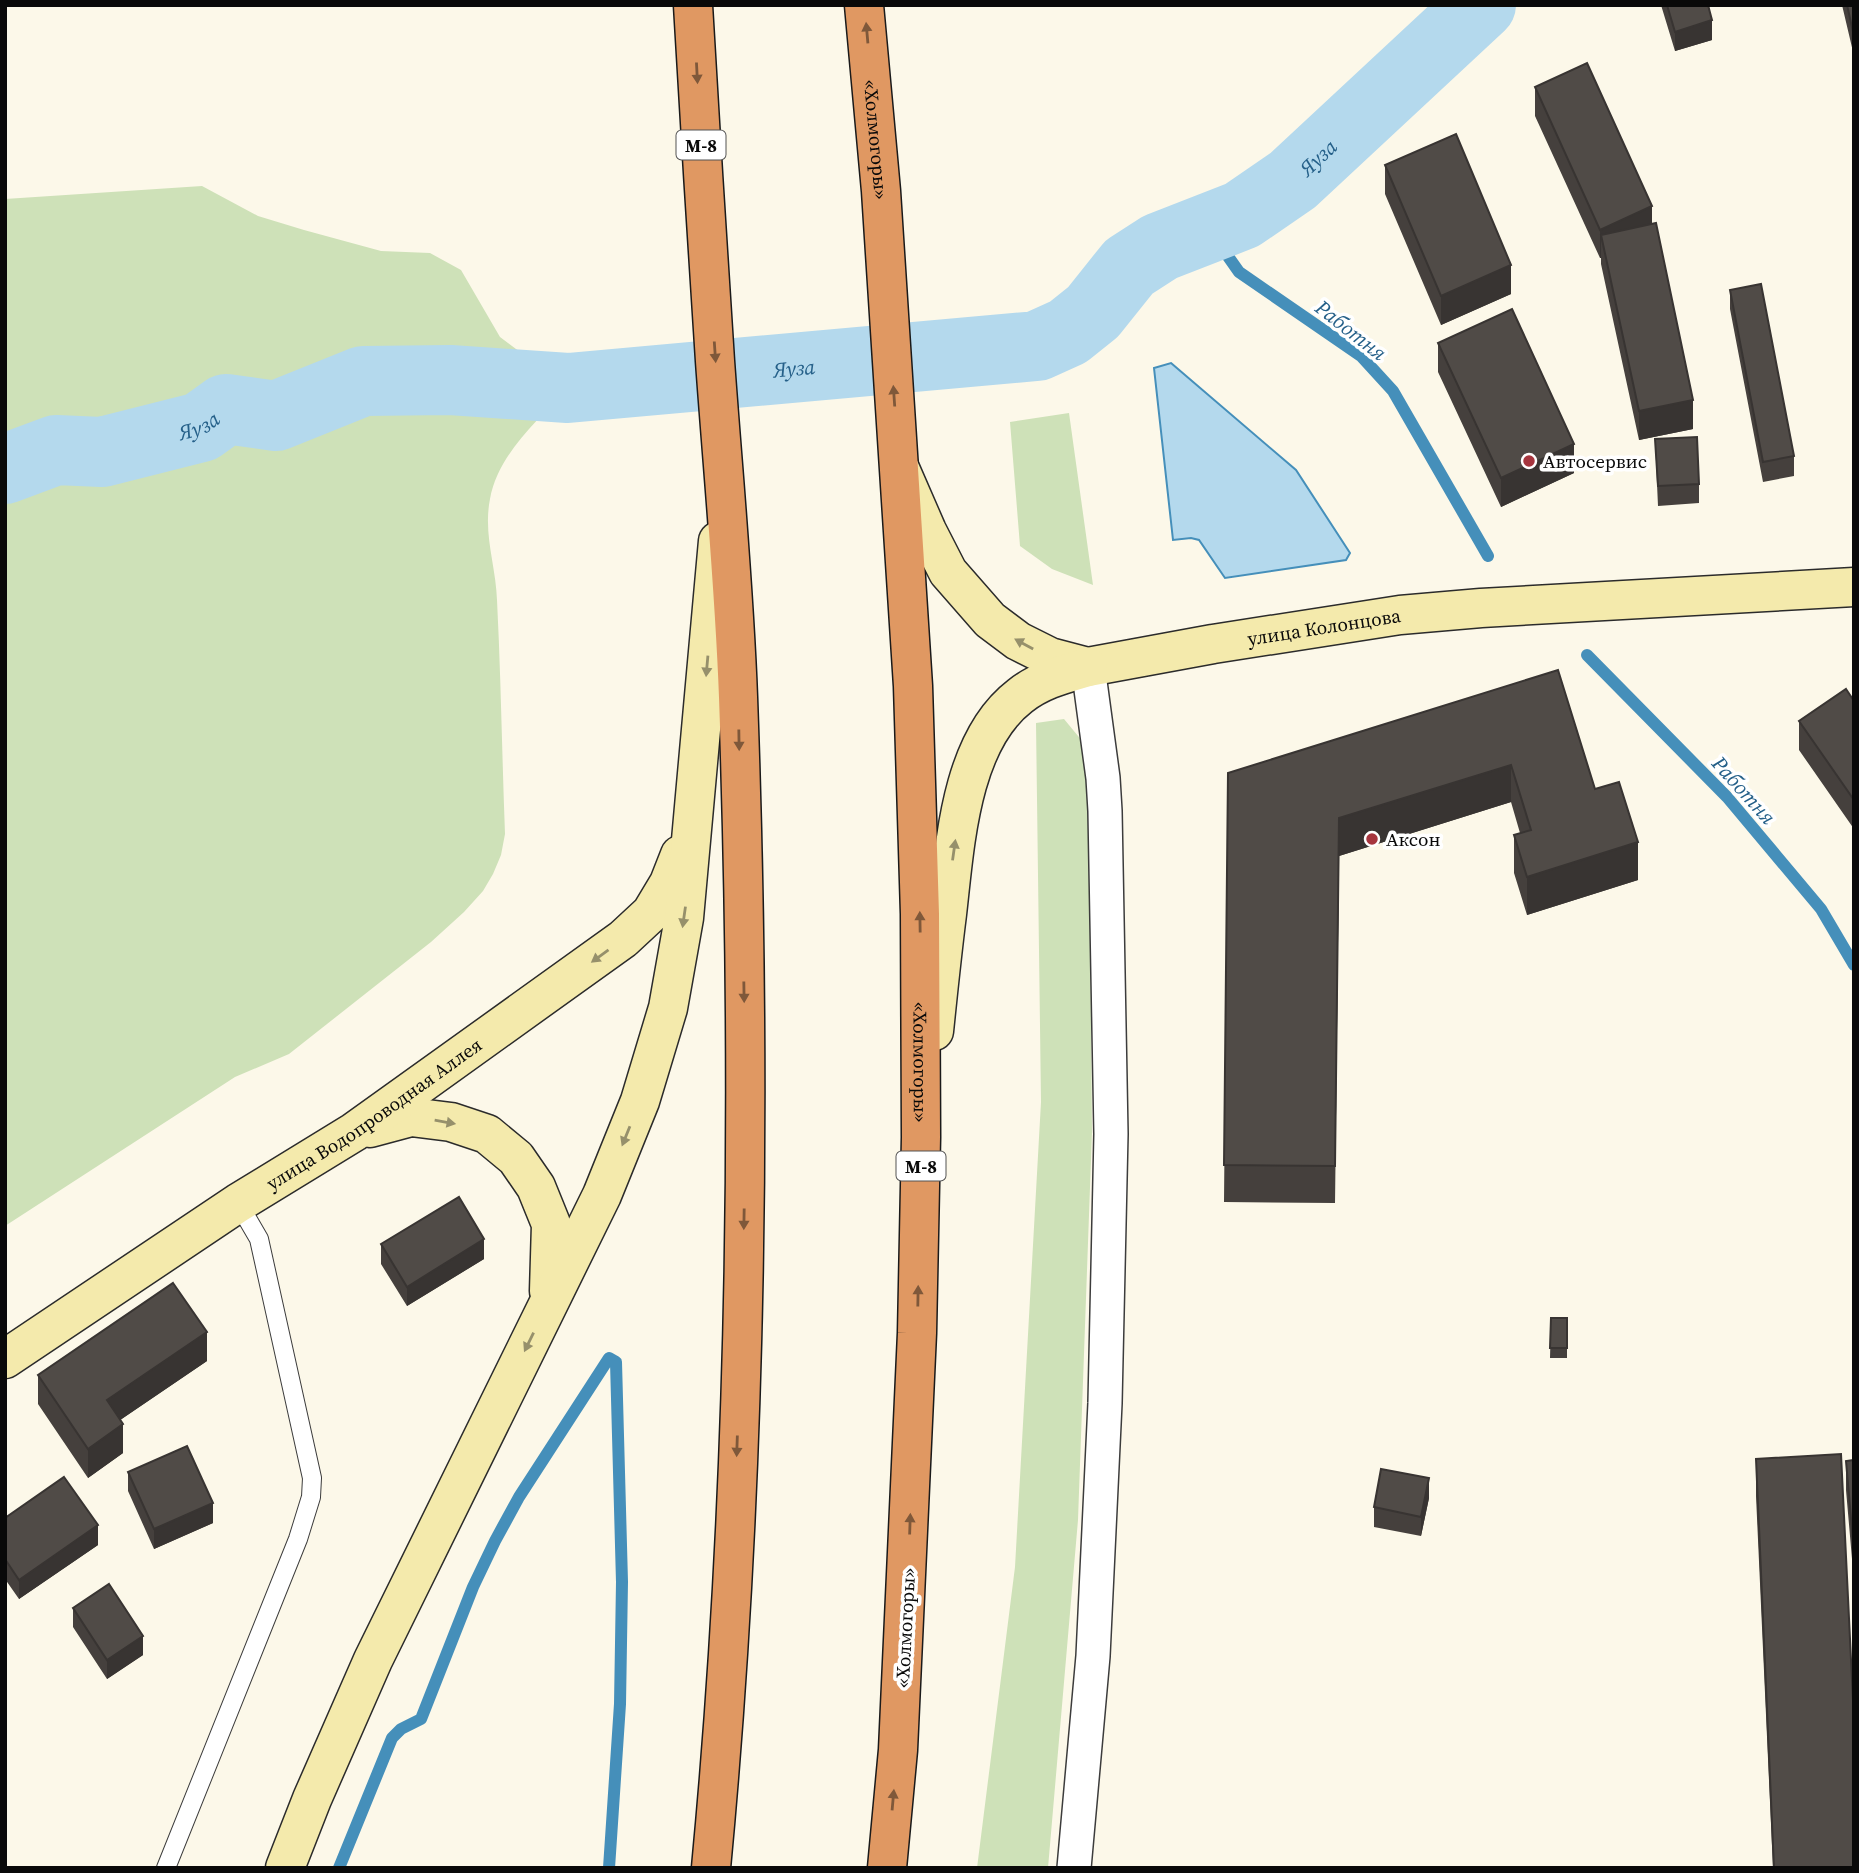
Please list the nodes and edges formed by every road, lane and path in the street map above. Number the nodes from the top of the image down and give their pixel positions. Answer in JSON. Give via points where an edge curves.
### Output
{"nodes":[{"id":1,"x":693,"y":5,"type":"edge"},
{"id":2,"x":864,"y":5,"type":"edge"},
{"id":3,"x":899,"y":464,"type":"junction"},
{"id":4,"x":724,"y":476,"type":"junction"},
{"id":5,"x":1854,"y":587,"type":"edge"},
{"id":6,"x":1088,"y":667,"type":"junction"},
{"id":7,"x":693,"y":824,"type":"junction"},
{"id":8,"x":354,"y":1132,"type":"junction"},
{"id":9,"x":921,"y":1137,"type":"junction"},
{"id":10,"x":238,"y":1203,"type":"junction"},
{"id":11,"x":549,"y":1303,"type":"junction"},
{"id":12,"x":5,"y":1359,"type":"edge"},
{"id":13,"x":166,"y":1868,"type":"edge"},
{"id":14,"x":285,"y":1868,"type":"edge"},
{"id":15,"x":711,"y":1868,"type":"edge"},
{"id":16,"x":887,"y":1868,"type":"edge"},
{"id":17,"x":1074,"y":1868,"type":"edge"}],
"edges":[{"from":1,"to":4,"type":"highway","number":"М-8","one_way":true},
{"from":3,"to":2,"type":"highway","name":"«Холмогоры»","number":"М-8","one_way":true},
{"from":6,"to":3,"type":"street","name":"улица Колонцова","one_way":true,"via":[[1050,657],[990,620],[948,572]]},
{"from":9,"to":3,"type":"highway","name":"«Холмогоры»","number":"М-8","one_way":true,"via":[[913,687]]},
{"from":4,"to":7,"type":"street","one_way":true},
{"from":4,"to":15,"type":"highway","number":"М-8","one_way":true,"via":[[738,695],[746,1136],[734,1537]]},
{"from":5,"to":6,"type":"street","name":"улица Колонцова","via":[[1401,615]]},
{"from":9,"to":6,"type":"street","one_way":true,"via":[[955,846],[970,775],[982,743],[1019,696],[1043,681]]},
{"from":6,"to":17,"type":"street","via":[[1105,811],[1111,1134],[1094,1630]]},
{"from":7,"to":8,"type":"street","name":"улица Водопроводная Аллея","one_way":true,"via":[[651,913],[623,939]]},
{"from":7,"to":11,"type":"street","one_way":true,"via":[[684,918],[668,1008],[644,1088],[602,1195]]},
{"from":8,"to":10,"type":"street","name":"улица Водопроводная Аллея"},
{"from":8,"to":11,"type":"street","one_way":true,"via":[[411,1117],[451,1122],[487,1134],[516,1158],[536,1187],[551,1224]]},
{"from":16,"to":9,"type":"highway","name":"«Холмогоры»","number":"М-8","one_way":true,"via":[[909,1545]]},
{"from":10,"to":12,"type":"street","name":"улица Водопроводная Аллея"},
{"from":10,"to":13,"type":"lane","via":[[259,1239],[312,1478],[311,1497]]},
{"from":11,"to":14,"type":"street","one_way":true,"via":[[373,1660]]}]}
